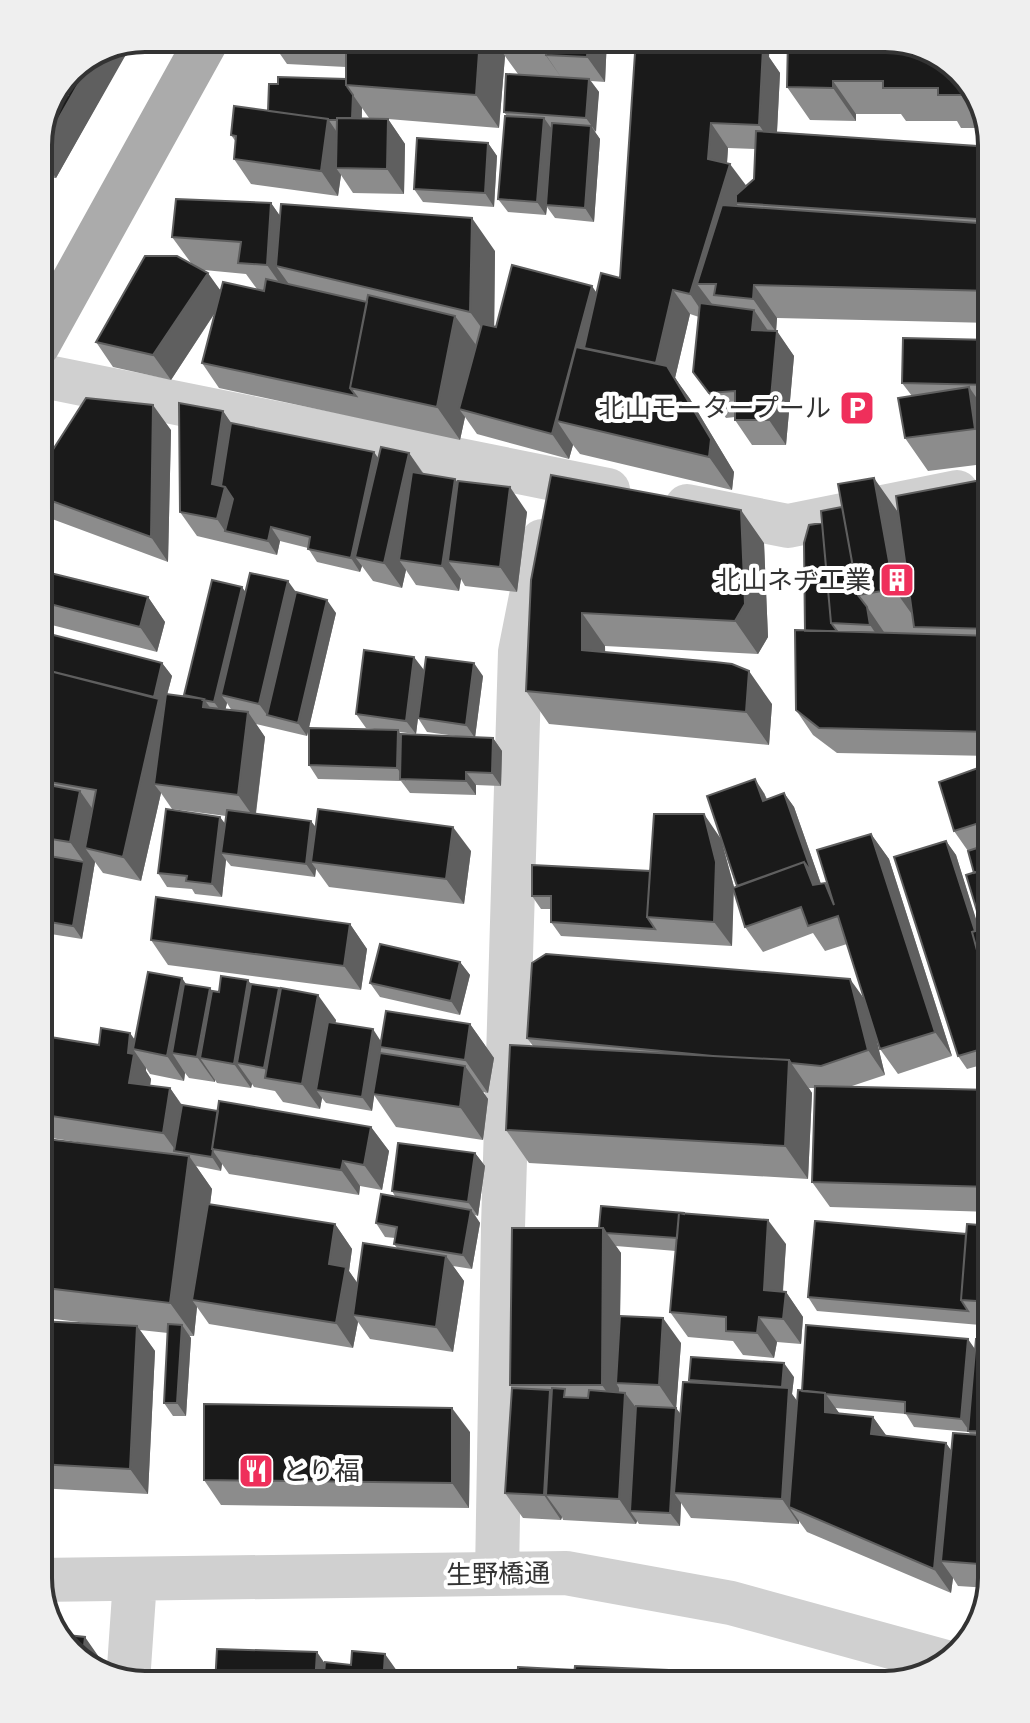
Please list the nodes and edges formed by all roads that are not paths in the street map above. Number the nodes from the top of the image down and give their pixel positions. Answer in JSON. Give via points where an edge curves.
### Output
{"nodes":[{"id":1,"x":200,"y":52,"type":"edge"},
{"id":2,"x":52,"y":320,"type":"edge"},
{"id":3,"x":52,"y":378,"type":"edge"},
{"id":4,"x":554,"y":480,"type":"junction"},
{"id":5,"x":978,"y":488,"type":"edge"},
{"id":6,"x":497,"y":1574,"type":"junction"},
{"id":7,"x":52,"y":1580,"type":"edge"},
{"id":8,"x":135,"y":1580,"type":"junction"},
{"id":9,"x":931,"y":1658,"type":"edge"},
{"id":10,"x":129,"y":1669,"type":"edge"}],
"edges":[{"from":1,"to":2,"type":"main road"},
{"from":3,"to":4,"type":"street"},
{"from":4,"to":5,"type":"street","via":[[788,526]]},
{"from":4,"to":6,"type":"street","via":[[520,652]]},
{"from":6,"to":8,"type":"street","name":"生野橋通"},
{"from":6,"to":9,"type":"street","name":"生野橋通","via":[[566,1573],[731,1603]]},
{"from":7,"to":8,"type":"street","name":"生野橋通"},
{"from":8,"to":10,"type":"street"}]}
